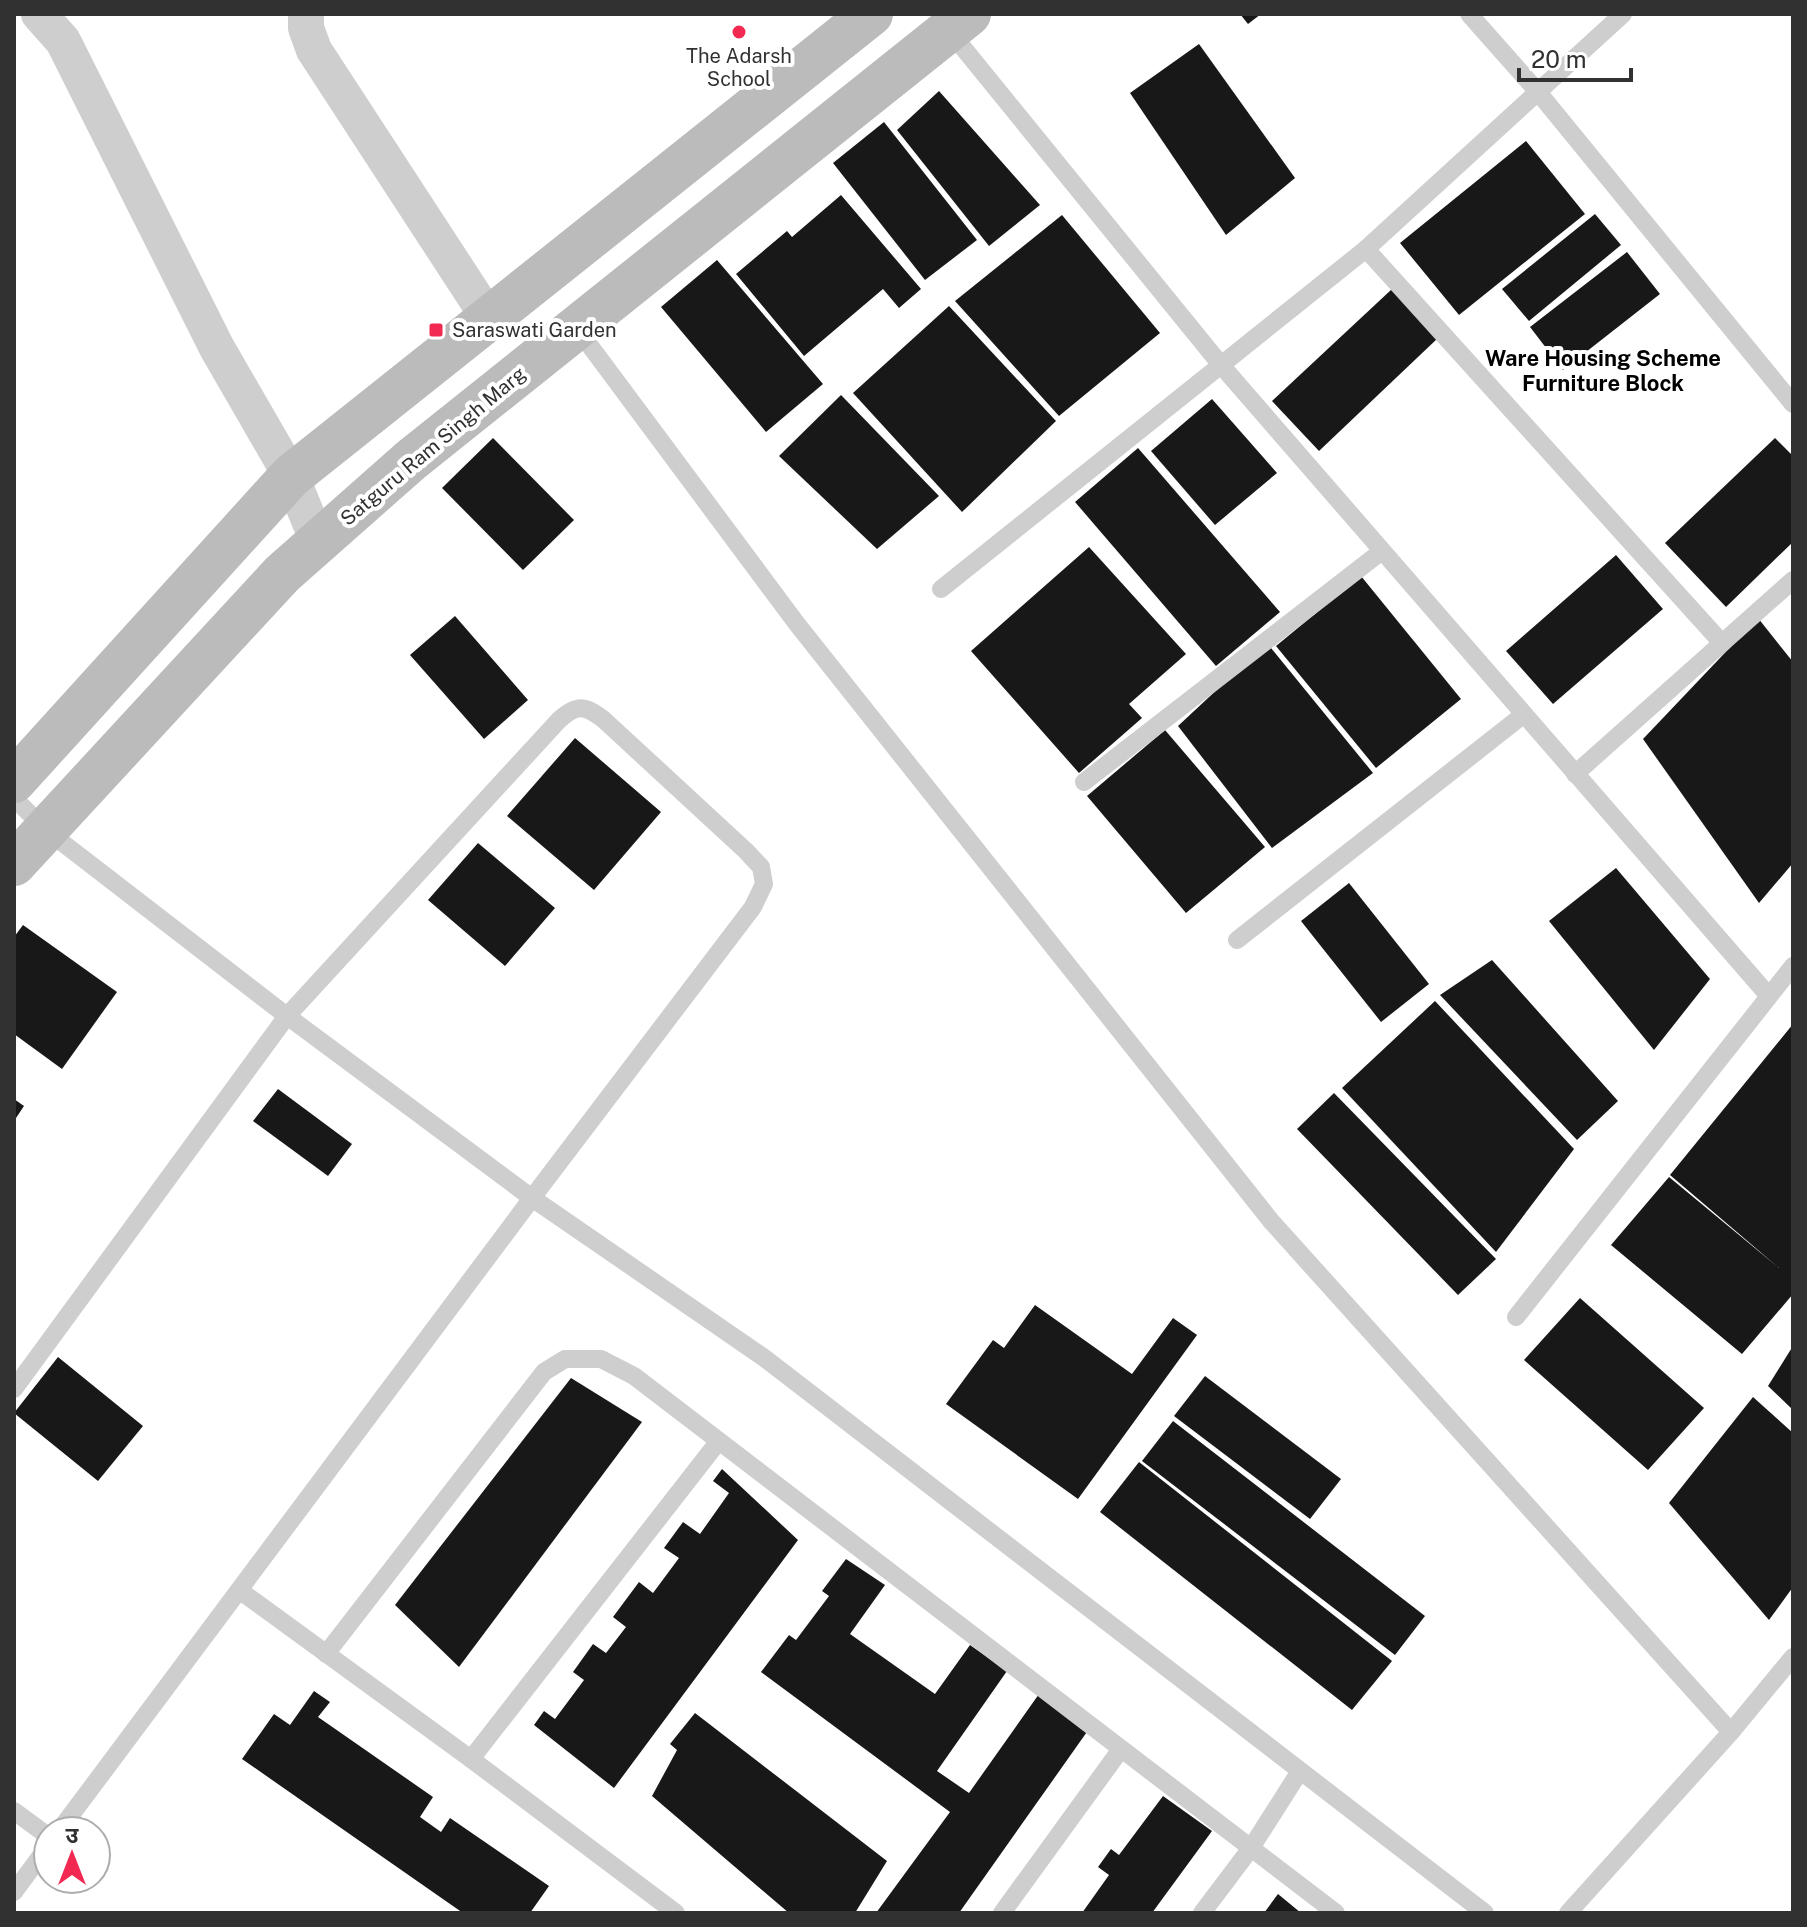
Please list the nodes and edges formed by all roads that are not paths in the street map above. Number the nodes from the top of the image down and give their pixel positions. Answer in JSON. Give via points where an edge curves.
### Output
{"nodes":[{"id":1,"x":39,"y":14,"type":"edge"},
{"id":2,"x":306,"y":14,"type":"edge"},
{"id":3,"x":871,"y":14,"type":"edge"},
{"id":4,"x":1469,"y":14,"type":"edge"},
{"id":5,"x":1623,"y":14,"type":"edge"},
{"id":6,"x":951,"y":19,"type":"edge"},
{"id":7,"x":1538,"y":92,"type":"junction"},
{"id":8,"x":1366,"y":249,"type":"junction"},
{"id":9,"x":488,"y":317,"type":"junction"},
{"id":10,"x":576,"y":327,"type":"junction"},
{"id":11,"x":1221,"y":365,"type":"junction"},
{"id":12,"x":1793,"y":404,"type":"edge"},
{"id":13,"x":291,"y":476,"type":"junction"},
{"id":14,"x":318,"y":542,"type":"junction"},
{"id":15,"x":1382,"y":551,"type":"junction"},
{"id":16,"x":1793,"y":580,"type":"edge"},
{"id":17,"x":941,"y":589,"type":"dead end"},
{"id":18,"x":1722,"y":643,"type":"junction"},
{"id":19,"x":1523,"y":715,"type":"junction"},
{"id":20,"x":1575,"y":774,"type":"junction"},
{"id":21,"x":14,"y":781,"type":"edge"},
{"id":22,"x":1084,"y":782,"type":"dead end"},
{"id":23,"x":14,"y":798,"type":"edge"},
{"id":24,"x":46,"y":830,"type":"junction"},
{"id":25,"x":14,"y":864,"type":"edge"},
{"id":26,"x":1237,"y":940,"type":"dead end"},
{"id":27,"x":1793,"y":966,"type":"edge"},
{"id":28,"x":1768,"y":995,"type":"junction"},
{"id":29,"x":287,"y":1016,"type":"junction"},
{"id":30,"x":532,"y":1198,"type":"junction"},
{"id":31,"x":1516,"y":1317,"type":"dead end"},
{"id":32,"x":14,"y":1389,"type":"edge"},
{"id":33,"x":718,"y":1442,"type":"junction"},
{"id":34,"x":239,"y":1590,"type":"junction"},
{"id":35,"x":326,"y":1654,"type":"junction"},
{"id":36,"x":1793,"y":1657,"type":"edge"},
{"id":37,"x":1731,"y":1732,"type":"junction"},
{"id":38,"x":1121,"y":1749,"type":"junction"},
{"id":39,"x":471,"y":1759,"type":"junction"},
{"id":40,"x":1300,"y":1771,"type":"junction"},
{"id":41,"x":14,"y":1811,"type":"edge"},
{"id":42,"x":71,"y":1815,"type":"edge"},
{"id":43,"x":32,"y":1824,"type":"edge"},
{"id":44,"x":1251,"y":1848,"type":"junction"},
{"id":45,"x":32,"y":1868,"type":"edge"},
{"id":46,"x":14,"y":1892,"type":"edge"},
{"id":47,"x":676,"y":1913,"type":"edge"},
{"id":48,"x":1002,"y":1913,"type":"edge"},
{"id":49,"x":1202,"y":1913,"type":"edge"},
{"id":50,"x":1336,"y":1913,"type":"edge"},
{"id":51,"x":1485,"y":1913,"type":"edge"},
{"id":52,"x":1568,"y":1913,"type":"edge"}],
"edges":[{"from":1,"to":13,"type":"street","via":[[63,41],[217,348]]},
{"from":2,"to":9,"type":"street","via":[[314,50]]},
{"from":3,"to":9,"type":"main road"},
{"from":4,"to":7,"type":"lane"},
{"from":5,"to":7,"type":"lane"},
{"from":6,"to":10,"type":"main road","name":"Satguru Ram Singh Marg"},
{"from":6,"to":11,"type":"lane"},
{"from":7,"to":8,"type":"lane"},
{"from":7,"to":12,"type":"lane"},
{"from":8,"to":11,"type":"lane"},
{"from":8,"to":18,"type":"lane"},
{"from":9,"to":13,"type":"main road"},
{"from":10,"to":14,"type":"main road","name":"Satguru Ram Singh Marg"},
{"from":10,"to":37,"type":"lane","via":[[797,624],[1271,1221]]},
{"from":11,"to":15,"type":"lane"},
{"from":11,"to":17,"type":"lane"},
{"from":13,"to":14,"type":"street"},
{"from":13,"to":21,"type":"main road"},
{"from":14,"to":24,"type":"main road","name":"Satguru Ram Singh Marg","via":[[282,574]]},
{"from":15,"to":19,"type":"lane"},
{"from":15,"to":22,"type":"lane"},
{"from":16,"to":18,"type":"lane"},
{"from":18,"to":20,"type":"lane"},
{"from":19,"to":20,"type":"lane"},
{"from":19,"to":26,"type":"lane"},
{"from":20,"to":28,"type":"lane"},
{"from":23,"to":24,"type":"lane"},
{"from":24,"to":25,"type":"main road","name":"Satguru Ram Singh Marg"},
{"from":24,"to":29,"type":"lane"},
{"from":27,"to":28,"type":"lane"},
{"from":28,"to":31,"type":"lane"},
{"from":29,"to":30,"type":"lane"},
{"from":29,"to":30,"type":"lane","via":[[559,720],[580,708],[603,719],[746,851],[761,867],[764,884],[753,907]]},
{"from":29,"to":32,"type":"lane"},
{"from":30,"to":34,"type":"lane"},
{"from":30,"to":40,"type":"lane","via":[[763,1357]]},
{"from":33,"to":35,"type":"lane","via":[[634,1376],[601,1359],[565,1359],[544,1372]]},
{"from":33,"to":38,"type":"lane"},
{"from":33,"to":39,"type":"lane"},
{"from":34,"to":35,"type":"lane"},
{"from":34,"to":42,"type":"lane"},
{"from":35,"to":39,"type":"lane"},
{"from":36,"to":37,"type":"lane"},
{"from":37,"to":52,"type":"lane"},
{"from":38,"to":44,"type":"lane"},
{"from":38,"to":48,"type":"lane"},
{"from":39,"to":47,"type":"lane"},
{"from":40,"to":44,"type":"lane"},
{"from":40,"to":51,"type":"lane"},
{"from":41,"to":43,"type":"lane"},
{"from":44,"to":49,"type":"lane"},
{"from":44,"to":50,"type":"lane"},
{"from":45,"to":46,"type":"lane"}]}
